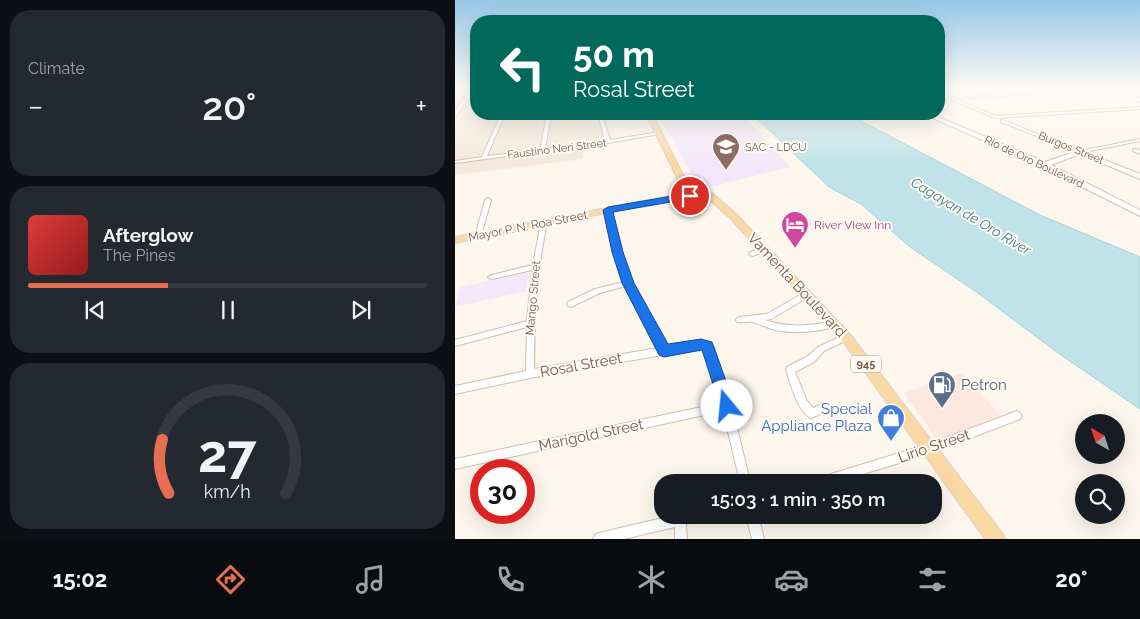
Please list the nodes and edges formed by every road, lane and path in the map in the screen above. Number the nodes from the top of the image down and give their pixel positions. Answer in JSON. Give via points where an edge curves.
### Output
{"nodes":[{"id":1,"x":986,"y":113,"type":"edge"},
{"id":2,"x":1057,"y":113,"type":"edge"},
{"id":3,"x":500,"y":120,"type":"edge"},
{"id":4,"x":548,"y":120,"type":"edge"},
{"id":5,"x":602,"y":120,"type":"edge"},
{"id":6,"x":652,"y":120,"type":"edge"},
{"id":7,"x":941,"y":120,"type":"edge"},
{"id":8,"x":1002,"y":120,"type":"dead end"},
{"id":9,"x":659,"y":133,"type":"junction"},
{"id":10,"x":1140,"y":140,"type":"edge"},
{"id":11,"x":608,"y":142,"type":"junction"},
{"id":12,"x":542,"y":150,"type":"junction"},
{"id":13,"x":1135,"y":150,"type":"dead end"},
{"id":14,"x":1080,"y":152,"type":"junction"},
{"id":15,"x":1140,"y":153,"type":"edge"},
{"id":16,"x":483,"y":158,"type":"junction"},
{"id":17,"x":455,"y":162,"type":"edge"},
{"id":18,"x":1045,"y":165,"type":"junction"},
{"id":19,"x":1140,"y":177,"type":"edge"},
{"id":20,"x":682,"y":179,"type":"junction"},
{"id":21,"x":690,"y":196,"type":"junction"},
{"id":22,"x":488,"y":200,"type":"dead end"},
{"id":23,"x":645,"y":202,"type":"junction"},
{"id":24,"x":719,"y":203,"type":"junction"},
{"id":25,"x":608,"y":210,"type":"junction"},
{"id":26,"x":1140,"y":213,"type":"edge"},
{"id":27,"x":544,"y":222,"type":"junction"},
{"id":28,"x":478,"y":236,"type":"junction"},
{"id":29,"x":455,"y":240,"type":"edge"},
{"id":30,"x":764,"y":248,"type":"junction"},
{"id":31,"x":752,"y":254,"type":"dead end"},
{"id":32,"x":534,"y":267,"type":"junction"},
{"id":33,"x":492,"y":277,"type":"dead end"},
{"id":34,"x":628,"y":283,"type":"junction"},
{"id":35,"x":807,"y":294,"type":"junction"},
{"id":36,"x":571,"y":304,"type":"dead end"},
{"id":37,"x":753,"y":319,"type":"junction"},
{"id":38,"x":739,"y":320,"type":"dead end"},
{"id":39,"x":530,"y":323,"type":"junction"},
{"id":40,"x":834,"y":324,"type":"junction"},
{"id":41,"x":846,"y":337,"type":"junction"},
{"id":42,"x":455,"y":343,"type":"edge"},
{"id":43,"x":664,"y":351,"type":"junction"},
{"id":44,"x":530,"y":374,"type":"junction"},
{"id":45,"x":455,"y":390,"type":"edge"},
{"id":46,"x":727,"y":406,"type":"junction"},
{"id":47,"x":827,"y":407,"type":"dead end"},
{"id":48,"x":1017,"y":416,"type":"dead end"},
{"id":49,"x":929,"y":449,"type":"junction"},
{"id":50,"x":455,"y":464,"type":"edge"},
{"id":51,"x":743,"y":474,"type":"edge"},
{"id":52,"x":847,"y":474,"type":"edge"},
{"id":53,"x":660,"y":524,"type":"edge"},
{"id":54,"x":680,"y":524,"type":"edge"},
{"id":55,"x":754,"y":524,"type":"edge"},
{"id":56,"x":599,"y":539,"type":"edge"},
{"id":57,"x":681,"y":539,"type":"edge"},
{"id":58,"x":758,"y":539,"type":"edge"},
{"id":59,"x":996,"y":539,"type":"edge"}],
"edges":[{"from":1,"to":2,"type":"street","via":[[995,117]]},
{"from":3,"to":16,"type":"street"},
{"from":4,"to":12,"type":"street"},
{"from":5,"to":11,"type":"street"},
{"from":6,"to":9,"type":"main road"},
{"from":7,"to":18,"type":"main road","name":"Rio de Oro Boulevard"},
{"from":8,"to":14,"type":"street","name":"Burgos Street"},
{"from":9,"to":11,"type":"street","name":"Faustino Neri Street"},
{"from":9,"to":20,"type":"main road"},
{"from":10,"to":14,"type":"street"},
{"from":11,"to":12,"type":"street","name":"Faustino Neri Street"},
{"from":12,"to":16,"type":"street","name":"Faustino Neri Street"},
{"from":13,"to":15,"type":"street"},
{"from":14,"to":18,"type":"main road"},
{"from":14,"to":19,"type":"main road","name":"Burgos Street"},
{"from":16,"to":17,"type":"street","name":"Faustino Neri Street"},
{"from":18,"to":26,"type":"main road","name":"Rio de Oro Boulevard"},
{"from":20,"to":21,"type":"main road"},
{"from":20,"to":23,"type":"main road","via":[[673,191]]},
{"from":20,"to":24,"type":"main road","name":"Vamenta Boulevard"},
{"from":21,"to":23,"type":"main road","name":"Mayor P. N. Roa Street"},
{"from":21,"to":24,"type":"main road"},
{"from":22,"to":28,"type":"street"},
{"from":23,"to":25,"type":"main road","name":"Mayor P. N. Roa Street"},
{"from":24,"to":30,"type":"main road","name":"Vamenta Boulevard","number":"945"},
{"from":25,"to":27,"type":"main road","name":"Mayor P. N. Roa Street"},
{"from":25,"to":34,"type":"street"},
{"from":27,"to":28,"type":"main road","name":"Mayor P. N. Roa Street"},
{"from":27,"to":32,"type":"street","name":"Mango Street"},
{"from":28,"to":29,"type":"main road","name":"Mayor P. N. Roa Street"},
{"from":30,"to":31,"type":"street"},
{"from":30,"to":35,"type":"main road","name":"Vamenta Boulevard","number":"945"},
{"from":32,"to":33,"type":"street"},
{"from":32,"to":39,"type":"street","name":"Mango Street"},
{"from":34,"to":36,"type":"street","via":[[598,291]]},
{"from":34,"to":43,"type":"street"},
{"from":35,"to":37,"type":"street","via":[[768,317]]},
{"from":35,"to":40,"type":"main road","name":"Vamenta Boulevard","number":"945"},
{"from":37,"to":38,"type":"street"},
{"from":37,"to":40,"type":"street","via":[[767,326],[793,330]]},
{"from":39,"to":42,"type":"street"},
{"from":39,"to":44,"type":"street","name":"Mango Street"},
{"from":40,"to":41,"type":"main road","name":"Vamenta Boulevard","number":"945"},
{"from":41,"to":47,"type":"street","via":[[821,349],[791,370],[803,404],[811,413]]},
{"from":41,"to":49,"type":"main road","name":"Vamenta Boulevard","number":"945"},
{"from":43,"to":44,"type":"street","name":"Rosal Street"},
{"from":43,"to":46,"type":"street","name":"Rosal Street","via":[[701,344],[707,346]]},
{"from":44,"to":45,"type":"street","name":"Rosal Street"},
{"from":46,"to":50,"type":"street","name":"Marigold Street"},
{"from":46,"to":51,"type":"street"},
{"from":48,"to":49,"type":"street","name":"Lirio Street"},
{"from":49,"to":52,"type":"street","name":"Lirio Street"},
{"from":49,"to":59,"type":"main road","name":"Vamenta Boulevard","number":"945"},
{"from":53,"to":56,"type":"street"},
{"from":54,"to":57,"type":"street"},
{"from":55,"to":58,"type":"street"}]}
